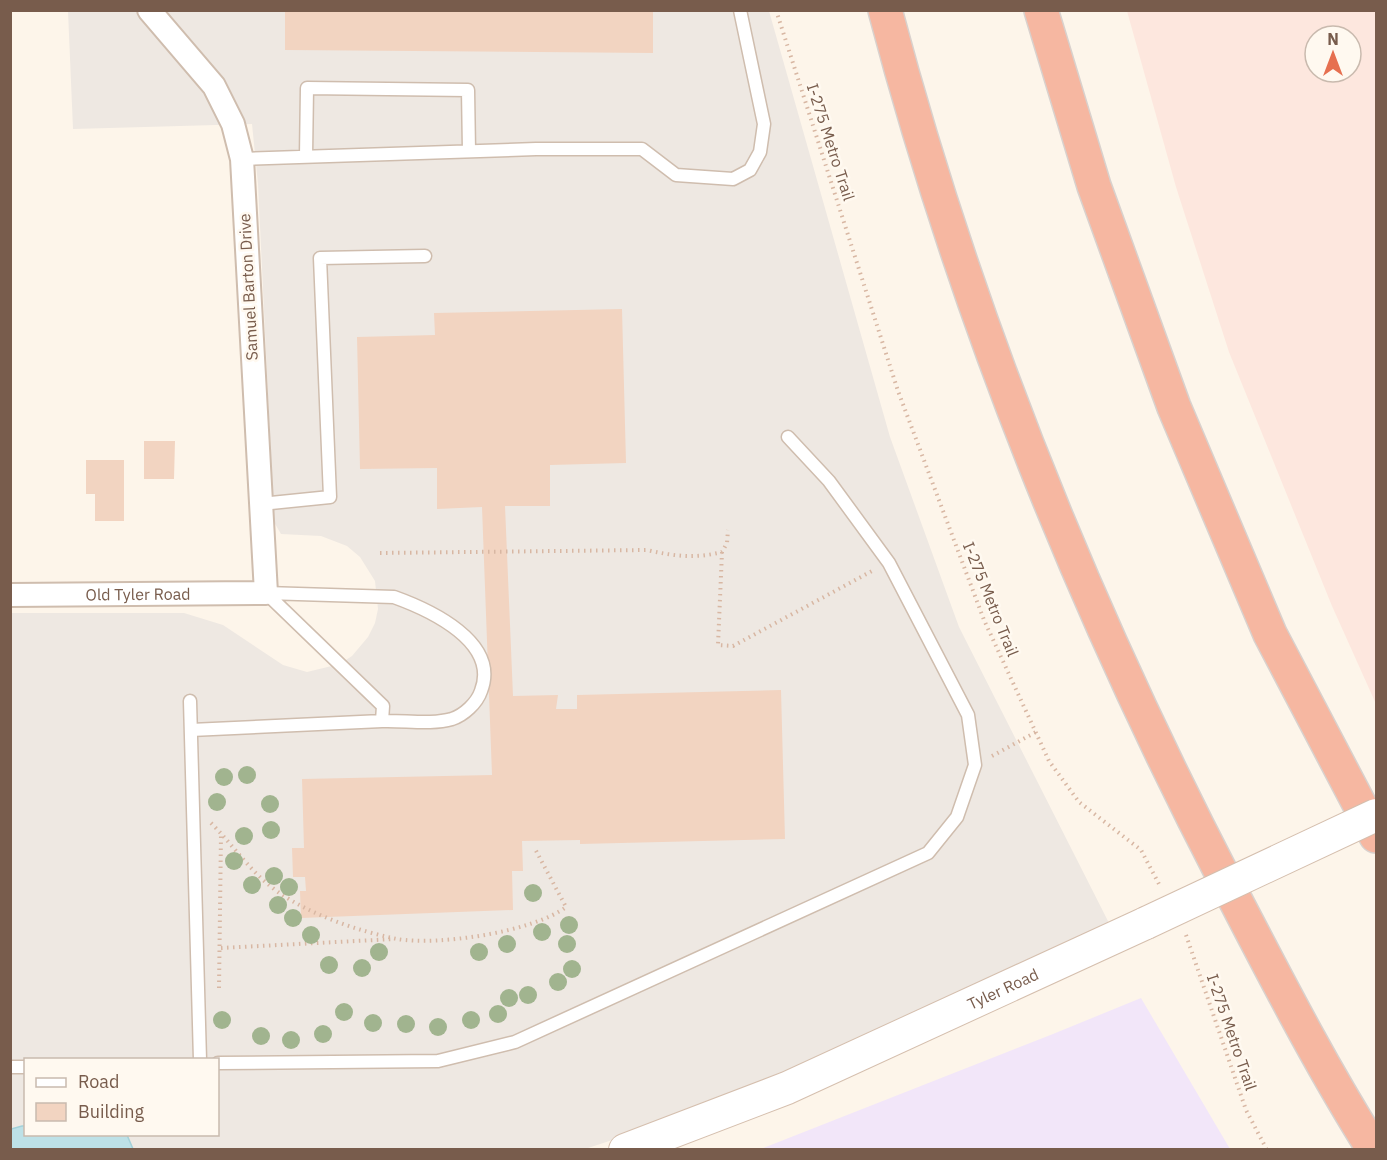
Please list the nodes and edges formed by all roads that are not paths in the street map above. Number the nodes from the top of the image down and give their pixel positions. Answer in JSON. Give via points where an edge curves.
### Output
{"nodes":[{"id":1,"x":149,"y":10,"type":"edge"},
{"id":2,"x":740,"y":10,"type":"edge"},
{"id":3,"x":885,"y":10,"type":"edge"},
{"id":4,"x":1041,"y":10,"type":"edge"},
{"id":5,"x":469,"y":151,"type":"junction"},
{"id":6,"x":306,"y":156,"type":"junction"},
{"id":7,"x":242,"y":159,"type":"junction"},
{"id":8,"x":425,"y":256,"type":"dead end"},
{"id":9,"x":788,"y":437,"type":"dead end"},
{"id":10,"x":261,"y":504,"type":"junction"},
{"id":11,"x":266,"y":593,"type":"junction"},
{"id":12,"x":10,"y":595,"type":"edge"},
{"id":13,"x":190,"y":701,"type":"dead end"},
{"id":14,"x":382,"y":721,"type":"junction"},
{"id":15,"x":191,"y":730,"type":"junction"},
{"id":16,"x":1377,"y":815,"type":"edge"},
{"id":17,"x":1377,"y":836,"type":"edge"},
{"id":18,"x":200,"y":1058,"type":"edge"},
{"id":19,"x":219,"y":1063,"type":"edge"},
{"id":20,"x":625,"y":1149,"type":"edge"},
{"id":21,"x":1374,"y":1149,"type":"edge"}],
"edges":[{"from":1,"to":7,"type":"street","name":"Samuel Barton Drive","via":[[214,86],[233,124]]},
{"from":2,"to":5,"type":"lane","via":[[764,124],[760,152],[750,170],[733,179],[676,175],[642,150]]},
{"from":3,"to":21,"type":"highway","via":[[956,249],[1027,448],[1075,563],[1178,789],[1298,1021]]},
{"from":4,"to":17,"type":"highway","via":[[1094,186],[1174,407],[1270,634]]},
{"from":5,"to":6,"type":"lane"},
{"from":5,"to":6,"type":"lane","via":[[468,90],[307,88]]},
{"from":6,"to":7,"type":"lane"},
{"from":7,"to":10,"type":"street","name":"Samuel Barton Drive"},
{"from":8,"to":10,"type":"lane","via":[[320,258],[330,498]]},
{"from":9,"to":19,"type":"lane","via":[[829,481],[889,563],[968,715],[975,765],[957,817],[928,853],[515,1042],[438,1061]]},
{"from":10,"to":11,"type":"street","name":"Samuel Barton Drive"},
{"from":11,"to":12,"type":"street","name":"Old Tyler Road"},
{"from":11,"to":14,"type":"lane","via":[[383,706]]},
{"from":11,"to":14,"type":"lane","via":[[394,597],[475,644],[483,664],[483,686],[466,711],[450,719]]},
{"from":13,"to":15,"type":"lane"},
{"from":14,"to":15,"type":"lane"},
{"from":15,"to":18,"type":"lane"},
{"from":16,"to":20,"type":"street","name":"Tyler Road","bridge":true,"via":[[787,1088]]}]}
